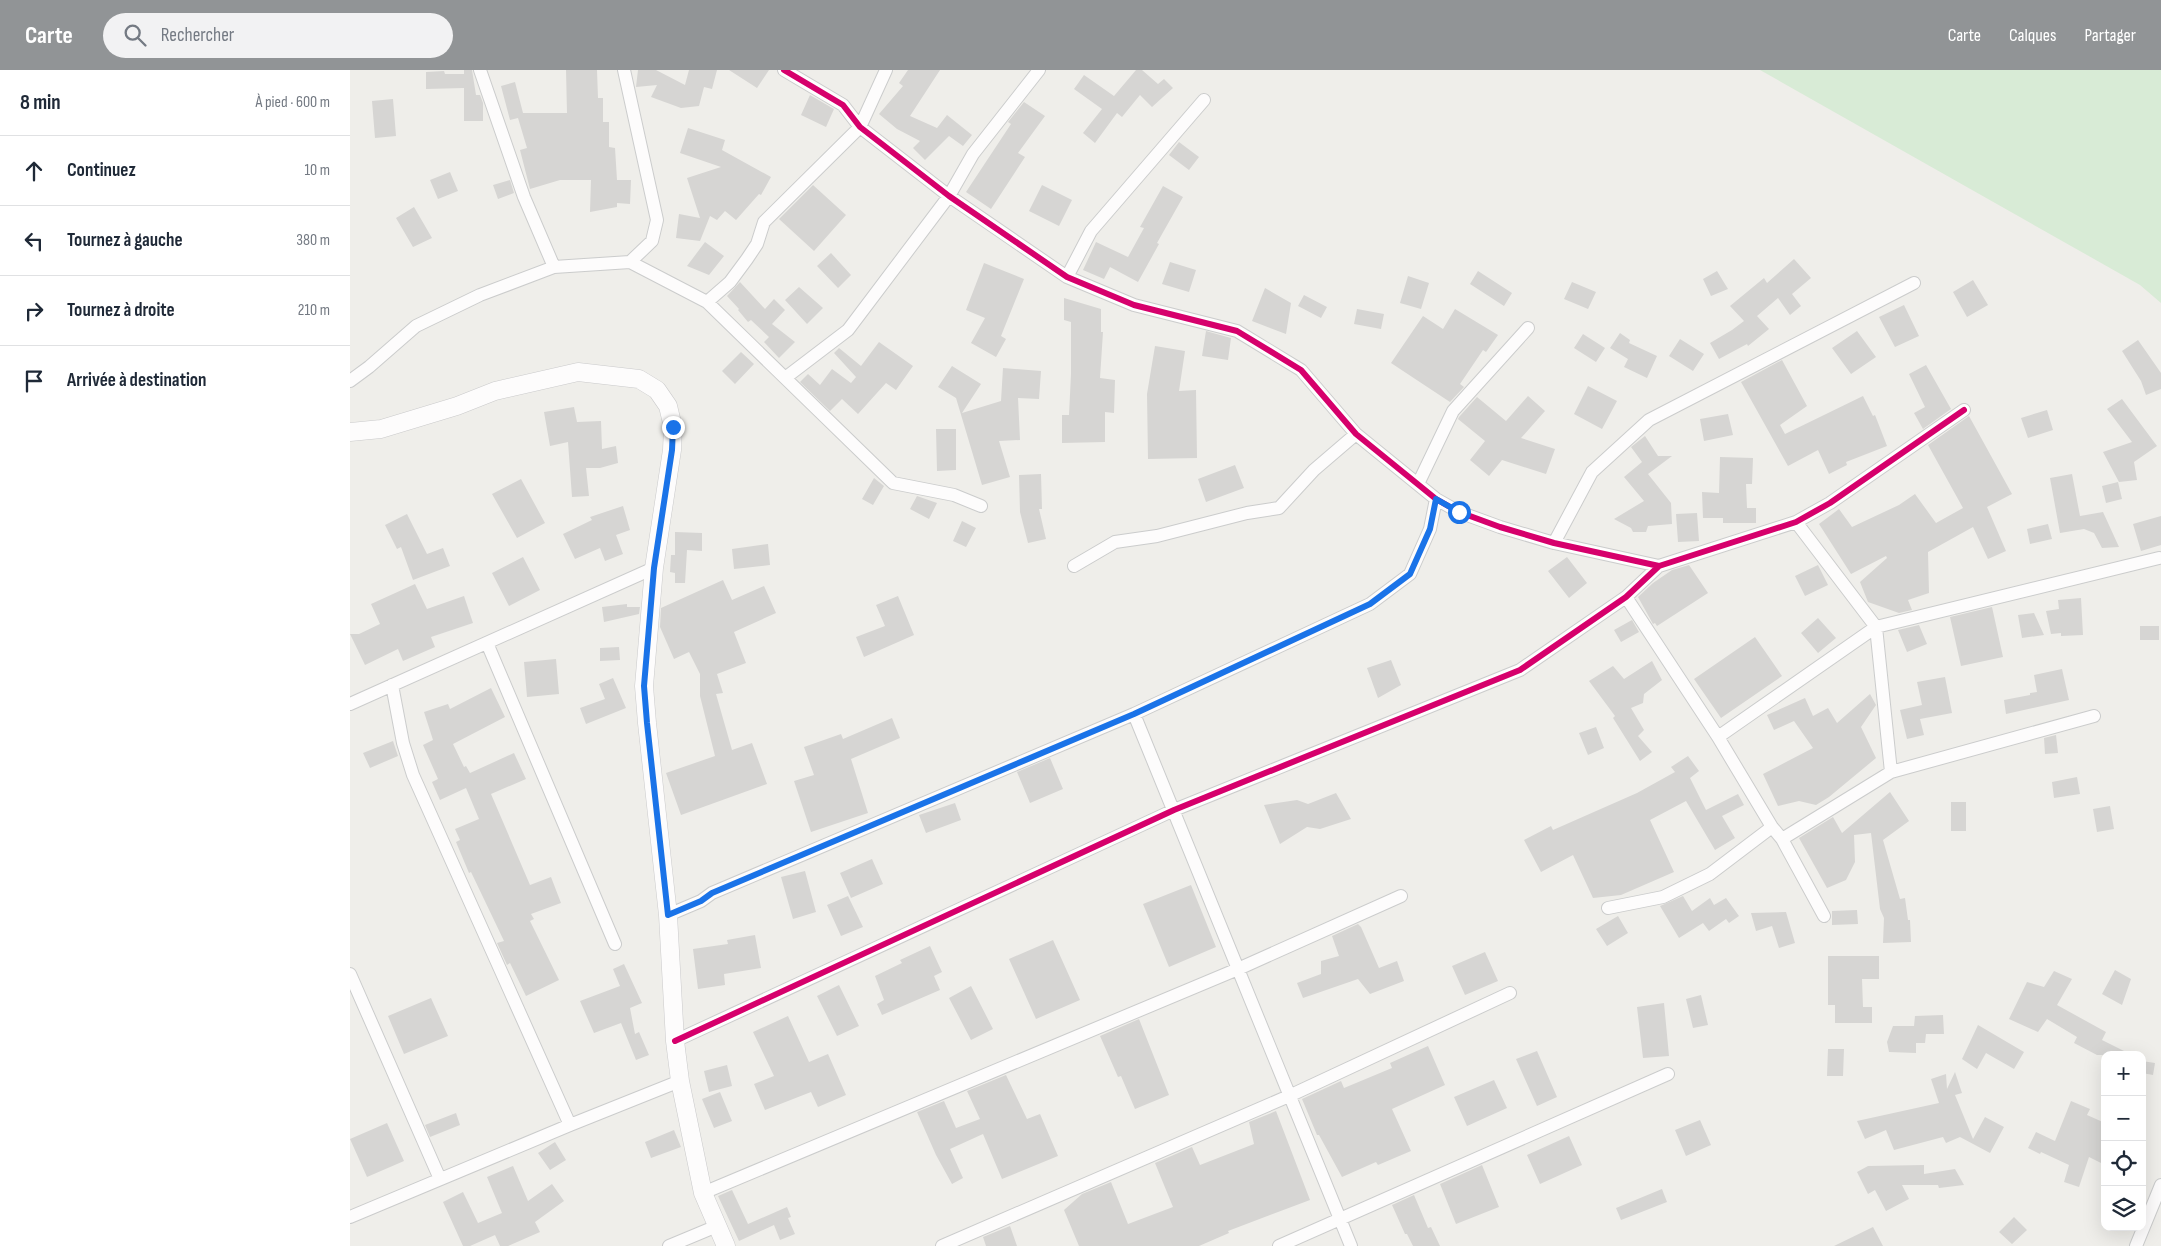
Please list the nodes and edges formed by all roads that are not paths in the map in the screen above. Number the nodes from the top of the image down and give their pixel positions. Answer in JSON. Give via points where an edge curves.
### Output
{"nodes":[{"id":1,"x":480,"y":70,"type":"edge"},
{"id":2,"x":624,"y":70,"type":"edge"},
{"id":3,"x":784,"y":70,"type":"edge"},
{"id":4,"x":886,"y":70,"type":"edge"},
{"id":5,"x":1039,"y":70,"type":"edge"},
{"id":6,"x":1204,"y":100,"type":"dead end"},
{"id":7,"x":860,"y":126,"type":"junction"},
{"id":8,"x":949,"y":196,"type":"junction"},
{"id":9,"x":630,"y":262,"type":"junction"},
{"id":10,"x":554,"y":267,"type":"junction"},
{"id":11,"x":1067,"y":277,"type":"junction"},
{"id":12,"x":1914,"y":283,"type":"dead end"},
{"id":13,"x":707,"y":302,"type":"junction"},
{"id":14,"x":1528,"y":328,"type":"dead end"},
{"id":15,"x":785,"y":378,"type":"junction"},
{"id":16,"x":350,"y":381,"type":"edge"},
{"id":17,"x":1964,"y":410,"type":"dead end"},
{"id":18,"x":350,"y":432,"type":"edge"},
{"id":19,"x":1356,"y":434,"type":"junction"},
{"id":20,"x":1418,"y":484,"type":"junction"},
{"id":21,"x":1436,"y":499,"type":"junction"},
{"id":22,"x":981,"y":506,"type":"dead end"},
{"id":23,"x":1796,"y":522,"type":"junction"},
{"id":24,"x":1554,"y":543,"type":"junction"},
{"id":25,"x":2159,"y":558,"type":"dead end"},
{"id":26,"x":1074,"y":566,"type":"dead end"},
{"id":27,"x":1660,"y":566,"type":"junction"},
{"id":28,"x":654,"y":568,"type":"junction"},
{"id":29,"x":1626,"y":597,"type":"junction"},
{"id":30,"x":1876,"y":627,"type":"junction"},
{"id":31,"x":487,"y":643,"type":"junction"},
{"id":32,"x":392,"y":685,"type":"junction"},
{"id":33,"x":350,"y":704,"type":"edge"},
{"id":34,"x":1134,"y":714,"type":"junction"},
{"id":35,"x":2094,"y":716,"type":"dead end"},
{"id":36,"x":1718,"y":737,"type":"junction"},
{"id":37,"x":1891,"y":772,"type":"junction"},
{"id":38,"x":1174,"y":810,"type":"junction"},
{"id":39,"x":1772,"y":826,"type":"junction"},
{"id":40,"x":1782,"y":839,"type":"junction"},
{"id":41,"x":1401,"y":896,"type":"dead end"},
{"id":42,"x":1608,"y":908,"type":"dead end"},
{"id":43,"x":668,"y":915,"type":"junction"},
{"id":44,"x":1824,"y":916,"type":"dead end"},
{"id":45,"x":615,"y":944,"type":"dead end"},
{"id":46,"x":1238,"y":969,"type":"junction"},
{"id":47,"x":350,"y":974,"type":"edge"},
{"id":48,"x":1510,"y":993,"type":"dead end"},
{"id":49,"x":675,"y":1041,"type":"junction"},
{"id":50,"x":1668,"y":1074,"type":"dead end"},
{"id":51,"x":680,"y":1081,"type":"junction"},
{"id":52,"x":1289,"y":1096,"type":"junction"},
{"id":53,"x":570,"y":1125,"type":"junction"},
{"id":54,"x":440,"y":1179,"type":"junction"},
{"id":55,"x":2161,"y":1185,"type":"edge"},
{"id":56,"x":703,"y":1193,"type":"junction"},
{"id":57,"x":350,"y":1217,"type":"edge"},
{"id":58,"x":1340,"y":1218,"type":"junction"},
{"id":59,"x":717,"y":1226,"type":"junction"},
{"id":60,"x":669,"y":1246,"type":"edge"},
{"id":61,"x":726,"y":1246,"type":"edge"},
{"id":62,"x":942,"y":1246,"type":"edge"},
{"id":63,"x":1279,"y":1246,"type":"edge"},
{"id":64,"x":1351,"y":1246,"type":"edge"},
{"id":65,"x":2136,"y":1246,"type":"edge"}],
"edges":[{"from":1,"to":10,"type":"street","via":[[524,197]]},
{"from":2,"to":9,"type":"street","via":[[657,220],[652,241]]},
{"from":3,"to":7,"type":"street","via":[[844,105]]},
{"from":4,"to":7,"type":"street"},
{"from":5,"to":8,"type":"street","via":[[973,154]]},
{"from":6,"to":11,"type":"street","via":[[1091,231]]},
{"from":7,"to":8,"type":"street"},
{"from":7,"to":13,"type":"street","via":[[764,222],[747,259],[730,282]]},
{"from":8,"to":11,"type":"street"},
{"from":8,"to":15,"type":"street","via":[[848,330]]},
{"from":9,"to":10,"type":"street"},
{"from":9,"to":13,"type":"street"},
{"from":10,"to":16,"type":"street","via":[[480,295],[416,326]]},
{"from":11,"to":19,"type":"street","via":[[1134,305],[1237,331],[1301,370]]},
{"from":12,"to":24,"type":"street","via":[[1649,420],[1592,472]]},
{"from":13,"to":15,"type":"street"},
{"from":14,"to":20,"type":"street","via":[[1453,411]]},
{"from":15,"to":22,"type":"street","via":[[893,483],[954,495]]},
{"from":17,"to":23,"type":"street","via":[[1830,503]]},
{"from":18,"to":28,"type":"main road","via":[[381,429],[495,391],[578,372],[639,379],[657,390],[668,406],[673,427]]},
{"from":19,"to":20,"type":"street"},
{"from":19,"to":26,"type":"street","via":[[1314,470],[1279,508],[1157,536],[1115,542]]},
{"from":20,"to":21,"type":"street"},
{"from":21,"to":24,"type":"street","via":[[1459,512]]},
{"from":21,"to":34,"type":"street","via":[[1430,529],[1410,574],[1370,604]]},
{"from":23,"to":27,"type":"street"},
{"from":23,"to":30,"type":"street"},
{"from":24,"to":27,"type":"street"},
{"from":25,"to":30,"type":"street"},
{"from":27,"to":29,"type":"street"},
{"from":28,"to":31,"type":"street"},
{"from":28,"to":43,"type":"main road","via":[[644,686]]},
{"from":29,"to":36,"type":"street"},
{"from":29,"to":38,"type":"street","via":[[1520,670]]},
{"from":30,"to":36,"type":"street"},
{"from":30,"to":37,"type":"street"},
{"from":31,"to":32,"type":"street"},
{"from":31,"to":45,"type":"street"},
{"from":32,"to":33,"type":"street"},
{"from":32,"to":53,"type":"street","via":[[413,775]]},
{"from":34,"to":38,"type":"street"},
{"from":34,"to":43,"type":"street","via":[[712,893]]},
{"from":35,"to":37,"type":"street"},
{"from":36,"to":39,"type":"street"},
{"from":37,"to":40,"type":"street"},
{"from":38,"to":46,"type":"street"},
{"from":38,"to":49,"type":"street"},
{"from":39,"to":40,"type":"street"},
{"from":39,"to":42,"type":"street","via":[[1710,874],[1663,897]]},
{"from":40,"to":44,"type":"street"},
{"from":41,"to":46,"type":"street"},
{"from":43,"to":49,"type":"main road"},
{"from":46,"to":52,"type":"street"},
{"from":46,"to":56,"type":"street"},
{"from":47,"to":54,"type":"street"},
{"from":48,"to":52,"type":"street"},
{"from":49,"to":51,"type":"main road"},
{"from":50,"to":58,"type":"street"},
{"from":51,"to":53,"type":"street"},
{"from":51,"to":56,"type":"main road"},
{"from":52,"to":58,"type":"street"},
{"from":52,"to":62,"type":"street"},
{"from":53,"to":54,"type":"street"},
{"from":54,"to":57,"type":"street"},
{"from":55,"to":65,"type":"street"},
{"from":56,"to":59,"type":"main road"},
{"from":58,"to":63,"type":"street"},
{"from":58,"to":64,"type":"street"},
{"from":59,"to":60,"type":"street"},
{"from":59,"to":61,"type":"main road"}]}
